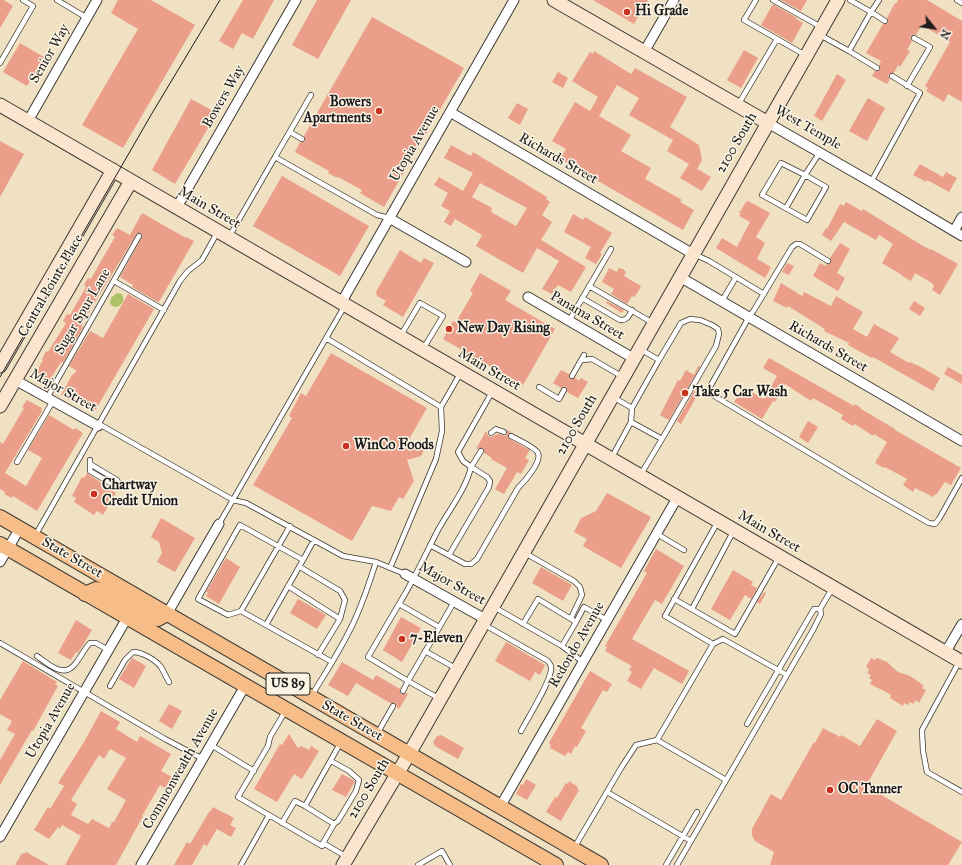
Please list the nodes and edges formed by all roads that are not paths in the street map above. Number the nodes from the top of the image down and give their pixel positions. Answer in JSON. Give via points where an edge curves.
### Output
{"nodes":[{"id":1,"x":23,"y":0,"type":"edge"},
{"id":2,"x":57,"y":0,"type":"edge"},
{"id":3,"x":97,"y":0,"type":"edge"},
{"id":4,"x":296,"y":0,"type":"edge"},
{"id":5,"x":514,"y":0,"type":"edge"},
{"id":6,"x":554,"y":0,"type":"edge"},
{"id":7,"x":674,"y":0,"type":"edge"},
{"id":8,"x":756,"y":0,"type":"edge"},
{"id":9,"x":773,"y":0,"type":"edge"},
{"id":10,"x":850,"y":0,"type":"edge"},
{"id":11,"x":879,"y":0,"type":"edge"},
{"id":12,"x":957,"y":0,"type":"edge"},
{"id":13,"x":835,"y":1,"type":"edge"},
{"id":14,"x":962,"y":3,"type":"edge"},
{"id":15,"x":871,"y":12,"type":"junction"},
{"id":16,"x":87,"y":18,"type":"junction"},
{"id":17,"x":885,"y":21,"type":"dead end"},
{"id":18,"x":821,"y":31,"type":"junction"},
{"id":19,"x":914,"y":38,"type":"dead end"},
{"id":20,"x":777,"y":39,"type":"junction"},
{"id":21,"x":849,"y":51,"type":"junction"},
{"id":22,"x":644,"y":52,"type":"junction"},
{"id":23,"x":806,"y":56,"type":"junction"},
{"id":24,"x":0,"y":63,"type":"edge"},
{"id":25,"x":877,"y":68,"type":"dead end"},
{"id":26,"x":892,"y":76,"type":"dead end"},
{"id":27,"x":907,"y":86,"type":"junction"},
{"id":28,"x":311,"y":95,"type":"dead end"},
{"id":29,"x":0,"y":105,"type":"edge"},
{"id":30,"x":738,"y":106,"type":"junction"},
{"id":31,"x":450,"y":112,"type":"junction"},
{"id":32,"x":28,"y":121,"type":"junction"},
{"id":33,"x":768,"y":123,"type":"junction"},
{"id":34,"x":290,"y":132,"type":"junction"},
{"id":35,"x":302,"y":140,"type":"dead end"},
{"id":36,"x":820,"y":152,"type":"junction"},
{"id":37,"x":275,"y":157,"type":"junction"},
{"id":38,"x":113,"y":170,"type":"junction"},
{"id":39,"x":805,"y":175,"type":"junction"},
{"id":40,"x":130,"y":180,"type":"junction"},
{"id":41,"x":870,"y":182,"type":"junction"},
{"id":42,"x":177,"y":208,"type":"junction"},
{"id":43,"x":786,"y":208,"type":"junction"},
{"id":44,"x":962,"y":217,"type":"edge"},
{"id":45,"x":389,"y":218,"type":"junction"},
{"id":46,"x":958,"y":234,"type":"edge"},
{"id":47,"x":223,"y":235,"type":"junction"},
{"id":48,"x":139,"y":236,"type":"dead end"},
{"id":49,"x":611,"y":249,"type":"dead end"},
{"id":50,"x":693,"y":254,"type":"junction"},
{"id":51,"x":828,"y":261,"type":"dead end"},
{"id":52,"x":466,"y":262,"type":"dead end"},
{"id":53,"x":680,"y":277,"type":"junction"},
{"id":54,"x":736,"y":277,"type":"junction"},
{"id":55,"x":114,"y":281,"type":"junction"},
{"id":56,"x":589,"y":286,"type":"junction"},
{"id":57,"x":764,"y":294,"type":"junction"},
{"id":58,"x":528,"y":297,"type":"dead end"},
{"id":59,"x":582,"y":298,"type":"junction"},
{"id":60,"x":722,"y":301,"type":"junction"},
{"id":61,"x":343,"y":304,"type":"junction"},
{"id":62,"x":164,"y":310,"type":"junction"},
{"id":63,"x":632,"y":310,"type":"junction"},
{"id":64,"x":748,"y":317,"type":"junction"},
{"id":65,"x":569,"y":322,"type":"junction"},
{"id":66,"x":654,"y":323,"type":"junction"},
{"id":67,"x":400,"y":337,"type":"junction"},
{"id":68,"x":326,"y":338,"type":"junction"},
{"id":69,"x":423,"y":350,"type":"junction"},
{"id":70,"x":636,"y":354,"type":"junction"},
{"id":71,"x":659,"y":360,"type":"junction"},
{"id":72,"x":0,"y":366,"type":"edge"},
{"id":73,"x":461,"y":372,"type":"junction"},
{"id":74,"x":572,"y":376,"type":"dead end"},
{"id":75,"x":622,"y":377,"type":"junction"},
{"id":76,"x":15,"y":380,"type":"junction"},
{"id":77,"x":539,"y":387,"type":"dead end"},
{"id":78,"x":492,"y":390,"type":"junction"},
{"id":79,"x":564,"y":390,"type":"dead end"},
{"id":80,"x":612,"y":396,"type":"junction"},
{"id":81,"x":50,"y":400,"type":"junction"},
{"id":82,"x":0,"y":406,"type":"edge"},
{"id":83,"x":441,"y":407,"type":"junction"},
{"id":84,"x":632,"y":408,"type":"junction"},
{"id":85,"x":631,"y":422,"type":"junction"},
{"id":86,"x":98,"y":425,"type":"junction"},
{"id":87,"x":504,"y":432,"type":"dead end"},
{"id":88,"x":491,"y":433,"type":"dead end"},
{"id":89,"x":512,"y":436,"type":"dead end"},
{"id":90,"x":662,"y":439,"type":"junction"},
{"id":91,"x":962,"y":441,"type":"edge"},
{"id":92,"x":585,"y":444,"type":"junction"},
{"id":93,"x":481,"y":451,"type":"dead end"},
{"id":94,"x":611,"y":459,"type":"junction"},
{"id":95,"x":17,"y":462,"type":"dead end"},
{"id":96,"x":90,"y":462,"type":"dead end"},
{"id":97,"x":471,"y":467,"type":"junction"},
{"id":98,"x":640,"y":476,"type":"junction"},
{"id":99,"x":962,"y":478,"type":"edge"},
{"id":100,"x":127,"y":484,"type":"dead end"},
{"id":101,"x":677,"y":498,"type":"junction"},
{"id":102,"x":233,"y":500,"type":"junction"},
{"id":103,"x":0,"y":517,"type":"edge"},
{"id":104,"x":718,"y":521,"type":"junction"},
{"id":105,"x":219,"y":524,"type":"joint"},
{"id":106,"x":290,"y":526,"type":"junction"},
{"id":107,"x":20,"y":528,"type":"junction"},
{"id":108,"x":734,"y":530,"type":"junction"},
{"id":109,"x":656,"y":534,"type":"junction"},
{"id":110,"x":35,"y":537,"type":"junction"},
{"id":111,"x":314,"y":540,"type":"junction"},
{"id":112,"x":430,"y":545,"type":"junction"},
{"id":113,"x":4,"y":546,"type":"edge"},
{"id":114,"x":278,"y":546,"type":"junction"},
{"id":115,"x":684,"y":550,"type":"dead end"},
{"id":116,"x":523,"y":552,"type":"junction"},
{"id":117,"x":449,"y":555,"type":"junction"},
{"id":118,"x":780,"y":557,"type":"junction"},
{"id":119,"x":303,"y":560,"type":"junction"},
{"id":120,"x":0,"y":562,"type":"edge"},
{"id":121,"x":376,"y":562,"type":"junction"},
{"id":122,"x":300,"y":567,"type":"junction"},
{"id":123,"x":390,"y":568,"type":"junction"},
{"id":124,"x":405,"y":574,"type":"joint"},
{"id":125,"x":414,"y":579,"type":"junction"},
{"id":126,"x":288,"y":586,"type":"junction"},
{"id":127,"x":833,"y":588,"type":"junction"},
{"id":128,"x":85,"y":594,"type":"junction"},
{"id":129,"x":674,"y":599,"type":"junction"},
{"id":130,"x":454,"y":602,"type":"junction"},
{"id":131,"x":399,"y":604,"type":"junction"},
{"id":132,"x":492,"y":606,"type":"junction"},
{"id":133,"x":692,"y":609,"type":"junction"},
{"id":134,"x":820,"y":609,"type":"junction"},
{"id":135,"x":241,"y":611,"type":"junction"},
{"id":136,"x":168,"y":614,"type":"junction"},
{"id":137,"x":127,"y":618,"type":"junction"},
{"id":138,"x":571,"y":618,"type":"junction"},
{"id":139,"x":340,"y":619,"type":"junction"},
{"id":140,"x":607,"y":620,"type":"junction"},
{"id":141,"x":484,"y":621,"type":"junction"},
{"id":142,"x":576,"y":622,"type":"junction"},
{"id":143,"x":523,"y":624,"type":"junction"},
{"id":144,"x":962,"y":624,"type":"edge"},
{"id":145,"x":266,"y":625,"type":"junction"},
{"id":146,"x":439,"y":627,"type":"junction"},
{"id":147,"x":0,"y":643,"type":"edge"},
{"id":148,"x":713,"y":644,"type":"junction"},
{"id":149,"x":562,"y":646,"type":"junction"},
{"id":150,"x":108,"y":650,"type":"junction"},
{"id":151,"x":425,"y":651,"type":"junction"},
{"id":152,"x":945,"y":653,"type":"junction"},
{"id":153,"x":318,"y":655,"type":"junction"},
{"id":154,"x":37,"y":656,"type":"dead end"},
{"id":155,"x":332,"y":662,"type":"junction"},
{"id":156,"x":583,"y":662,"type":"junction"},
{"id":157,"x":961,"y":662,"type":"edge"},
{"id":158,"x":457,"y":669,"type":"junction"},
{"id":159,"x":778,"y":670,"type":"junction"},
{"id":160,"x":787,"y":675,"type":"junction"},
{"id":161,"x":408,"y":681,"type":"junction"},
{"id":162,"x":169,"y":682,"type":"dead end"},
{"id":163,"x":110,"y":686,"type":"dead end"},
{"id":164,"x":245,"y":686,"type":"junction"},
{"id":165,"x":403,"y":691,"type":"dead end"},
{"id":166,"x":84,"y":692,"type":"junction"},
{"id":167,"x":310,"y":697,"type":"junction"},
{"id":168,"x":440,"y":699,"type":"junction"},
{"id":169,"x":393,"y":706,"type":"dead end"},
{"id":170,"x":286,"y":710,"type":"junction"},
{"id":171,"x":747,"y":724,"type":"dead end"},
{"id":172,"x":521,"y":730,"type":"dead end"},
{"id":173,"x":376,"y":735,"type":"junction"},
{"id":174,"x":657,"y":740,"type":"junction"},
{"id":175,"x":342,"y":741,"type":"junction"},
{"id":176,"x":211,"y":745,"type":"junction"},
{"id":177,"x":409,"y":754,"type":"junction"},
{"id":178,"x":203,"y":759,"type":"junction"},
{"id":179,"x":331,"y":761,"type":"junction"},
{"id":180,"x":254,"y":771,"type":"junction"},
{"id":181,"x":397,"y":773,"type":"junction"},
{"id":182,"x":726,"y":780,"type":"junction"},
{"id":183,"x":607,"y":792,"type":"junction"},
{"id":184,"x":962,"y":792,"type":"edge"},
{"id":185,"x":305,"y":806,"type":"junction"},
{"id":186,"x":500,"y":807,"type":"junction"},
{"id":187,"x":697,"y":812,"type":"dead end"},
{"id":188,"x":270,"y":815,"type":"junction"},
{"id":189,"x":282,"y":823,"type":"junction"},
{"id":190,"x":334,"y":824,"type":"junction"},
{"id":191,"x":683,"y":836,"type":"junction"},
{"id":192,"x":0,"y":837,"type":"edge"},
{"id":193,"x":691,"y":841,"type":"junction"},
{"id":194,"x":323,"y":843,"type":"junction"},
{"id":195,"x":573,"y":849,"type":"junction"},
{"id":196,"x":346,"y":861,"type":"edge"},
{"id":197,"x":141,"y":865,"type":"edge"},
{"id":198,"x":241,"y":865,"type":"edge"},
{"id":199,"x":418,"y":865,"type":"edge"},
{"id":200,"x":450,"y":865,"type":"edge"},
{"id":201,"x":556,"y":865,"type":"edge"},
{"id":202,"x":601,"y":865,"type":"edge"},
{"id":203,"x":666,"y":865,"type":"edge"},
{"id":204,"x":676,"y":865,"type":"edge"}],
"edges":[{"from":1,"to":24,"type":"lane","via":[[33,6]]},
{"from":2,"to":16,"type":"lane"},
{"from":3,"to":16,"type":"street","name":"Senior Way"},
{"from":4,"to":42,"type":"street","name":"Bowers Way"},
{"from":5,"to":31,"type":"street","name":"Utopia Avenue"},
{"from":6,"to":22,"type":"street","name":"West Temple"},
{"from":7,"to":22,"type":"street"},
{"from":8,"to":20,"type":"lane","via":[[744,20]]},
{"from":9,"to":18,"type":"lane"},
{"from":10,"to":15,"type":"lane"},
{"from":11,"to":15,"type":"lane"},
{"from":12,"to":14,"type":"lane"},
{"from":13,"to":18,"type":"street","name":"2100 South"},
{"from":15,"to":17,"type":"lane"},
{"from":15,"to":21,"type":"lane"},
{"from":16,"to":32,"type":"street","name":"Senior Way"},
{"from":18,"to":21,"type":"lane"},
{"from":18,"to":23,"type":"street","name":"2100 South"},
{"from":19,"to":27,"type":"lane","via":[[930,47]]},
{"from":20,"to":23,"type":"lane"},
{"from":20,"to":30,"type":"lane"},
{"from":21,"to":25,"type":"lane"},
{"from":22,"to":30,"type":"street","name":"West Temple"},
{"from":23,"to":33,"type":"street","name":"2100 South"},
{"from":26,"to":27,"type":"lane"},
{"from":27,"to":41,"type":"lane","via":[[920,94]]},
{"from":28,"to":34,"type":"lane"},
{"from":29,"to":32,"type":"street","name":"Main Street"},
{"from":30,"to":33,"type":"street","name":"West Temple"},
{"from":31,"to":45,"type":"street","name":"Utopia Avenue"},
{"from":31,"to":50,"type":"street","name":"Richards Street"},
{"from":32,"to":38,"type":"street","name":"Main Street"},
{"from":33,"to":36,"type":"street","name":"West Temple"},
{"from":33,"to":50,"type":"street","name":"2100 South"},
{"from":34,"to":35,"type":"lane"},
{"from":34,"to":37,"type":"lane"},
{"from":36,"to":39,"type":"lane"},
{"from":36,"to":41,"type":"street","name":"West Temple"},
{"from":37,"to":45,"type":"lane","via":[[377,215]]},
{"from":37,"to":47,"type":"lane"},
{"from":38,"to":40,"type":"street","name":"Main Street"},
{"from":38,"to":72,"type":"street","name":"Central Pointe Place"},
{"from":39,"to":43,"type":"lane"},
{"from":39,"to":43,"type":"lane","via":[[826,187],[808,220]]},
{"from":39,"to":43,"type":"lane","via":[[781,163],[762,195]]},
{"from":40,"to":42,"type":"street","name":"Main Street"},
{"from":40,"to":76,"type":"street","name":"Central Pointe Place"},
{"from":41,"to":46,"type":"street","name":"West Temple"},
{"from":42,"to":47,"type":"street","name":"Main Street"},
{"from":44,"to":46,"type":"street"},
{"from":45,"to":52,"type":"street"},
{"from":45,"to":61,"type":"street","name":"Utopia Avenue"},
{"from":47,"to":61,"type":"street","name":"Main Street"},
{"from":47,"to":62,"type":"lane","via":[[180,281]]},
{"from":48,"to":55,"type":"lane","name":"Sugar Spur Lane"},
{"from":49,"to":56,"type":"lane"},
{"from":50,"to":53,"type":"street","name":"2100 South"},
{"from":50,"to":54,"type":"lane"},
{"from":51,"to":57,"type":"lane","via":[[796,244]]},
{"from":53,"to":60,"type":"street","name":"Richards Street"},
{"from":53,"to":66,"type":"street","name":"2100 South"},
{"from":54,"to":57,"type":"lane"},
{"from":54,"to":60,"type":"lane"},
{"from":55,"to":62,"type":"lane"},
{"from":55,"to":81,"type":"lane","name":"Sugar Spur Lane"},
{"from":56,"to":59,"type":"lane"},
{"from":56,"to":63,"type":"lane"},
{"from":57,"to":64,"type":"lane"},
{"from":58,"to":65,"type":"street","name":"Panama Street"},
{"from":59,"to":63,"type":"lane","via":[[620,320],[628,318]]},
{"from":59,"to":65,"type":"lane"},
{"from":60,"to":64,"type":"street","name":"Richards Street"},
{"from":61,"to":67,"type":"street","name":"Main Street"},
{"from":61,"to":68,"type":"lane"},
{"from":62,"to":86,"type":"lane"},
{"from":63,"to":66,"type":"lane"},
{"from":64,"to":91,"type":"street","name":"Richards Street"},
{"from":64,"to":99,"type":"lane","via":[[711,385],[711,394],[930,523],[935,524],[939,519]]},
{"from":65,"to":70,"type":"street","name":"Panama Street"},
{"from":66,"to":70,"type":"street","name":"2100 South"},
{"from":67,"to":69,"type":"street","name":"Main Street"},
{"from":67,"to":69,"type":"lane","via":[[420,303],[443,316]]},
{"from":68,"to":83,"type":"lane"},
{"from":68,"to":102,"type":"lane"},
{"from":69,"to":73,"type":"street","name":"Main Street"},
{"from":70,"to":71,"type":"lane"},
{"from":70,"to":75,"type":"street","name":"2100 South"},
{"from":71,"to":84,"type":"lane"},
{"from":71,"to":90,"type":"lane","via":[[681,323],[690,319],[700,320],[718,329],[716,346]]},
{"from":73,"to":78,"type":"street","name":"Main Street"},
{"from":73,"to":83,"type":"lane"},
{"from":74,"to":75,"type":"lane","via":[[583,358],[592,359]]},
{"from":75,"to":80,"type":"street","name":"2100 South"},
{"from":76,"to":81,"type":"street","name":"Major Street"},
{"from":76,"to":82,"type":"street","name":"Central Pointe Place"},
{"from":77,"to":79,"type":"lane","via":[[559,399]]},
{"from":78,"to":92,"type":"street","name":"Main Street"},
{"from":78,"to":97,"type":"lane","via":[[458,452],[463,461]]},
{"from":80,"to":84,"type":"lane"},
{"from":80,"to":92,"type":"street","name":"2100 South"},
{"from":81,"to":86,"type":"street","name":"Major Street"},
{"from":81,"to":95,"type":"lane","name":"Sugar Spur Lane"},
{"from":83,"to":123,"type":"lane","via":[[442,431],[436,459]]},
{"from":84,"to":85,"type":"lane"},
{"from":85,"to":90,"type":"lane"},
{"from":85,"to":94,"type":"lane"},
{"from":86,"to":102,"type":"lane"},
{"from":86,"to":110,"type":"lane"},
{"from":87,"to":88,"type":"lane","via":[[496,429]]},
{"from":89,"to":117,"type":"lane","via":[[535,450],[538,454],[536,464],[518,488],[477,559],[472,564],[465,564]]},
{"from":90,"to":98,"type":"lane"},
{"from":92,"to":94,"type":"street","name":"Main Street"},
{"from":92,"to":116,"type":"street","name":"2100 South"},
{"from":93,"to":97,"type":"lane"},
{"from":94,"to":98,"type":"street","name":"Main Street"},
{"from":96,"to":100,"type":"lane","via":[[119,484]]},
{"from":97,"to":112,"type":"lane","via":[[469,477]]},
{"from":97,"to":117,"type":"lane","via":[[487,477],[490,481],[489,487]]},
{"from":98,"to":101,"type":"street","name":"Main Street"},
{"from":101,"to":104,"type":"street","name":"Main Street"},
{"from":101,"to":109,"type":"street","name":"Redondo Avenue"},
{"from":102,"to":105,"type":"lane"},
{"from":102,"to":106,"type":"lane","via":[[246,503]]},
{"from":103,"to":107,"type":"main road","name":"State Street","number":"US 89"},
{"from":104,"to":108,"type":"street","name":"Main Street"},
{"from":104,"to":129,"type":"lane"},
{"from":105,"to":136,"type":"street"},
{"from":106,"to":111,"type":"lane"},
{"from":106,"to":114,"type":"lane"},
{"from":107,"to":110,"type":"main road","name":"State Street","number":"US 89"},
{"from":107,"to":113,"type":"street"},
{"from":108,"to":118,"type":"street","name":"Main Street"},
{"from":108,"to":133,"type":"lane"},
{"from":109,"to":115,"type":"lane"},
{"from":109,"to":140,"type":"street","name":"Redondo Avenue"},
{"from":110,"to":136,"type":"main road","name":"State Street","number":"US 89"},
{"from":111,"to":119,"type":"lane"},
{"from":111,"to":121,"type":"lane","via":[[343,556]]},
{"from":112,"to":117,"type":"lane"},
{"from":112,"to":125,"type":"lane"},
{"from":113,"to":120,"type":"street"},
{"from":113,"to":128,"type":"main road","name":"State Street","number":"US 89"},
{"from":114,"to":119,"type":"lane"},
{"from":114,"to":135,"type":"lane"},
{"from":114,"to":135,"type":"lane","via":[[240,525],[198,598],[228,616]]},
{"from":116,"to":132,"type":"street","name":"2100 South"},
{"from":116,"to":138,"type":"lane","via":[[580,587],[582,595]]},
{"from":118,"to":127,"type":"street","name":"Main Street"},
{"from":118,"to":133,"type":"lane","via":[[735,634]]},
{"from":119,"to":122,"type":"lane"},
{"from":121,"to":123,"type":"lane"},
{"from":121,"to":155,"type":"lane","via":[[356,618]]},
{"from":122,"to":126,"type":"lane"},
{"from":122,"to":139,"type":"lane","via":[[340,591],[345,600]]},
{"from":123,"to":124,"type":"lane"},
{"from":124,"to":125,"type":"street","name":"Major Street"},
{"from":125,"to":130,"type":"street","name":"Major Street"},
{"from":125,"to":131,"type":"lane"},
{"from":126,"to":139,"type":"lane"},
{"from":126,"to":145,"type":"lane"},
{"from":127,"to":134,"type":"lane"},
{"from":127,"to":152,"type":"street","name":"Main Street"},
{"from":128,"to":136,"type":"main road","via":[[96,589],[154,618]]},
{"from":128,"to":137,"type":"main road","name":"State Street","number":"US 89"},
{"from":129,"to":133,"type":"lane"},
{"from":129,"to":148,"type":"lane","via":[[665,616]]},
{"from":130,"to":141,"type":"street","name":"Major Street"},
{"from":130,"to":146,"type":"lane"},
{"from":131,"to":146,"type":"lane"},
{"from":131,"to":161,"type":"lane","via":[[368,657]]},
{"from":132,"to":141,"type":"street","name":"2100 South"},
{"from":132,"to":143,"type":"lane"},
{"from":134,"to":159,"type":"lane","via":[[814,609]]},
{"from":134,"to":160,"type":"lane","via":[[821,614]]},
{"from":135,"to":145,"type":"lane"},
{"from":136,"to":167,"type":"main road","name":"State Street","number":"US 89"},
{"from":137,"to":150,"type":"street","name":"Utopia Avenue"},
{"from":137,"to":164,"type":"main road","name":"State Street","number":"US 89"},
{"from":138,"to":142,"type":"lane"},
{"from":138,"to":143,"type":"lane","via":[[538,599]]},
{"from":139,"to":153,"type":"lane"},
{"from":140,"to":142,"type":"lane","via":[[584,607]]},
{"from":140,"to":156,"type":"street","name":"Redondo Avenue"},
{"from":141,"to":158,"type":"street","name":"2100 South"},
{"from":141,"to":172,"type":"lane","via":[[548,661],[551,668],[546,685]]},
{"from":142,"to":149,"type":"lane"},
{"from":143,"to":149,"type":"lane"},
{"from":144,"to":152,"type":"street"},
{"from":145,"to":153,"type":"lane"},
{"from":146,"to":151,"type":"lane"},
{"from":147,"to":166,"type":"lane"},
{"from":148,"to":159,"type":"lane","via":[[723,639]]},
{"from":148,"to":174,"type":"lane"},
{"from":149,"to":156,"type":"lane"},
{"from":150,"to":154,"type":"lane","via":[[96,643],[90,643],[75,665],[69,670],[62,671]]},
{"from":150,"to":166,"type":"street","name":"Utopia Avenue"},
{"from":151,"to":158,"type":"lane"},
{"from":151,"to":161,"type":"lane"},
{"from":152,"to":157,"type":"street","name":"Main Street"},
{"from":153,"to":155,"type":"lane"},
{"from":155,"to":167,"type":"lane"},
{"from":156,"to":186,"type":"street","name":"Redondo Avenue"},
{"from":157,"to":184,"type":"lane","via":[[922,730],[927,772]]},
{"from":158,"to":168,"type":"street","name":"2100 South"},
{"from":159,"to":160,"type":"lane"},
{"from":159,"to":171,"type":"lane"},
{"from":160,"to":182,"type":"lane"},
{"from":161,"to":165,"type":"lane"},
{"from":161,"to":168,"type":"lane"},
{"from":162,"to":163,"type":"lane","via":[[161,666],[138,652],[133,652]]},
{"from":164,"to":170,"type":"main road","name":"State Street","number":"US 89"},
{"from":164,"to":176,"type":"street","name":"Commonwealth Avenue"},
{"from":166,"to":178,"type":"lane"},
{"from":166,"to":192,"type":"street","name":"Utopia Avenue"},
{"from":167,"to":173,"type":"main road","name":"State Street","number":"US 89"},
{"from":168,"to":177,"type":"street","name":"2100 South"},
{"from":169,"to":173,"type":"lane"},
{"from":170,"to":175,"type":"main road","name":"State Street","number":"US 89"},
{"from":170,"to":180,"type":"lane"},
{"from":173,"to":177,"type":"main road","name":"State Street","number":"US 89"},
{"from":174,"to":182,"type":"lane"},
{"from":174,"to":183,"type":"lane","via":[[636,745]]},
{"from":175,"to":179,"type":"lane"},
{"from":175,"to":181,"type":"main road","name":"State Street","number":"US 89"},
{"from":176,"to":178,"type":"street","name":"Commonwealth Avenue"},
{"from":176,"to":180,"type":"lane"},
{"from":177,"to":181,"type":"street","name":"2100 South"},
{"from":177,"to":186,"type":"main road","name":"State Street","number":"US 89"},
{"from":178,"to":197,"type":"street","name":"Commonwealth Avenue"},
{"from":179,"to":185,"type":"lane"},
{"from":179,"to":190,"type":"lane","via":[[359,780],[356,791]]},
{"from":180,"to":188,"type":"lane","via":[[238,797]]},
{"from":181,"to":196,"type":"street","name":"2100 South"},
{"from":181,"to":201,"type":"main road","name":"State Street","number":"US 89"},
{"from":182,"to":193,"type":"lane"},
{"from":183,"to":191,"type":"lane"},
{"from":183,"to":195,"type":"lane"},
{"from":185,"to":189,"type":"lane","via":[[295,801]]},
{"from":185,"to":190,"type":"lane"},
{"from":186,"to":195,"type":"main road","name":"State Street","number":"US 89"},
{"from":187,"to":191,"type":"lane"},
{"from":188,"to":189,"type":"lane"},
{"from":188,"to":198,"type":"lane"},
{"from":189,"to":194,"type":"lane","via":[[322,846]]},
{"from":190,"to":194,"type":"lane"},
{"from":191,"to":193,"type":"lane"},
{"from":191,"to":203,"type":"lane"},
{"from":193,"to":204,"type":"lane"},
{"from":194,"to":196,"type":"lane"},
{"from":195,"to":202,"type":"main road","name":"State Street","number":"US 89"},
{"from":199,"to":200,"type":"lane","via":[[442,851]]}]}
